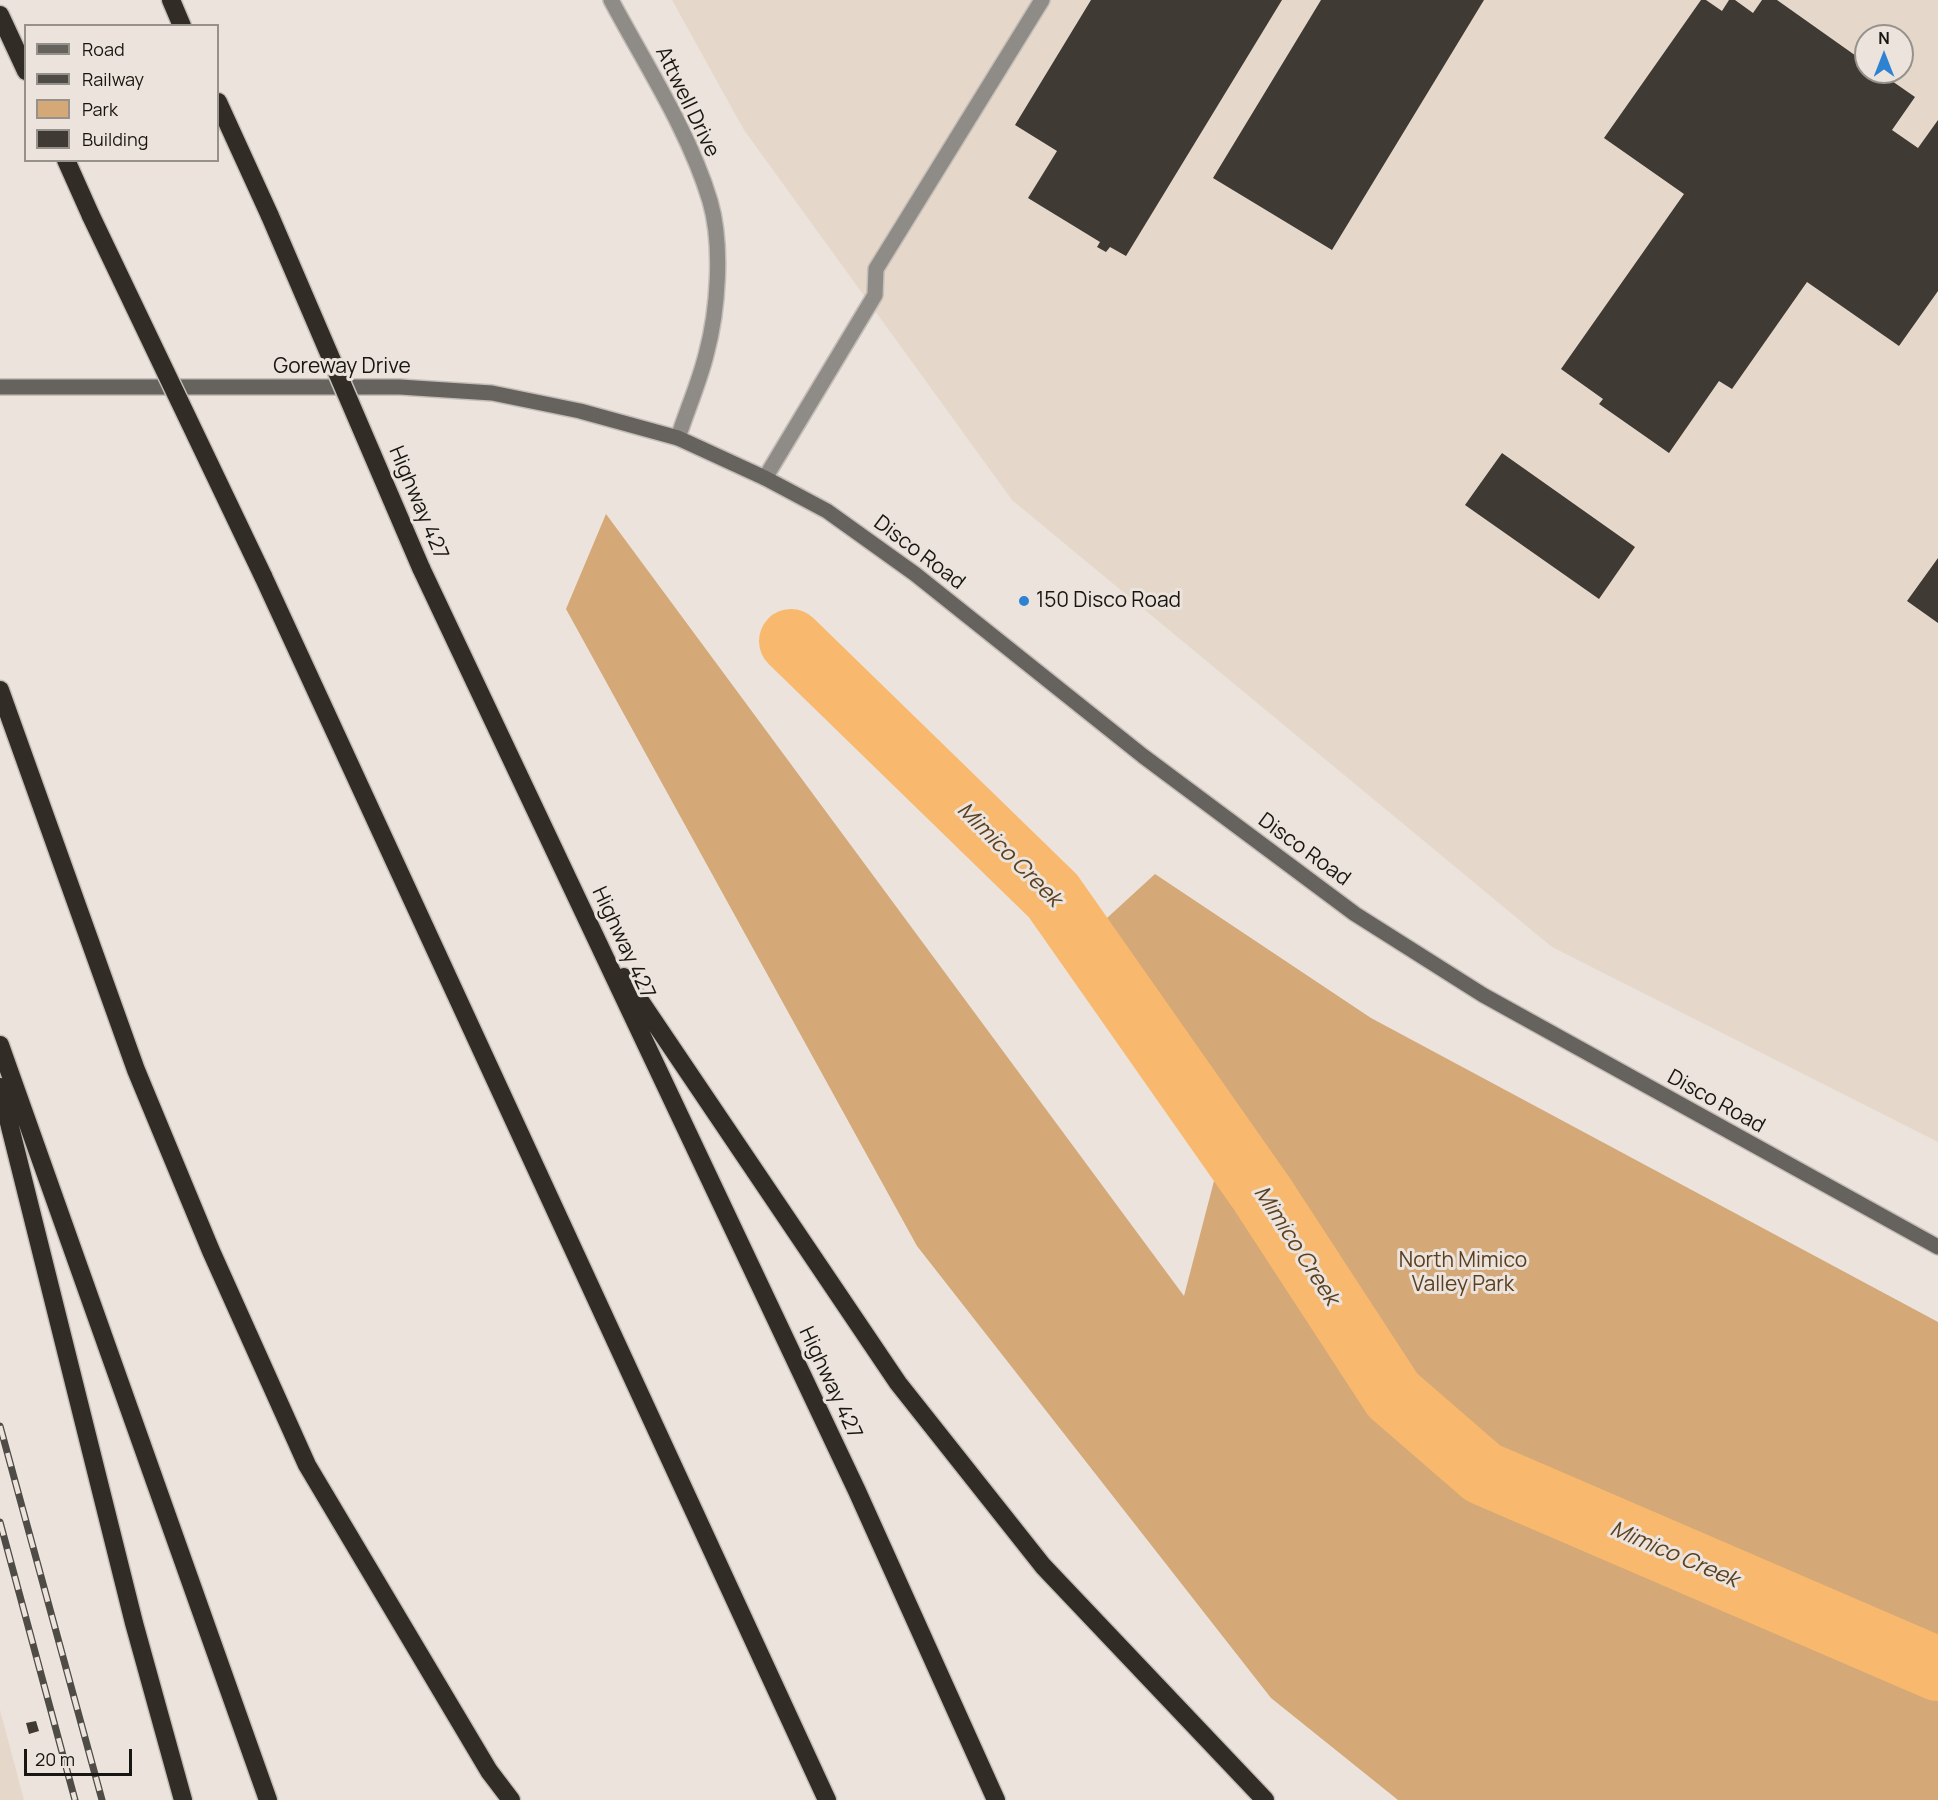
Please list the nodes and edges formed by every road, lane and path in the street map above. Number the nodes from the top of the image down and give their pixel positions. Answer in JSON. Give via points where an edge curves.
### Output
{"nodes":[{"id":1,"x":171,"y":0,"type":"edge"},
{"id":2,"x":611,"y":0,"type":"edge"},
{"id":3,"x":1042,"y":0,"type":"edge"},
{"id":4,"x":0,"y":15,"type":"edge"},
{"id":5,"x":181,"y":24,"type":"edge"},
{"id":6,"x":24,"y":67,"type":"edge"},
{"id":7,"x":219,"y":104,"type":"edge"},
{"id":8,"x":67,"y":162,"type":"edge"},
{"id":9,"x":0,"y":387,"type":"edge"},
{"id":10,"x":678,"y":438,"type":"junction"},
{"id":11,"x":765,"y":478,"type":"junction"},
{"id":12,"x":0,"y":690,"type":"edge"},
{"id":13,"x":590,"y":927,"type":"junction"},
{"id":14,"x":0,"y":1046,"type":"edge"},
{"id":15,"x":0,"y":1087,"type":"edge"},
{"id":16,"x":1938,"y":1248,"type":"edge"},
{"id":17,"x":183,"y":1800,"type":"edge"},
{"id":18,"x":268,"y":1800,"type":"edge"},
{"id":19,"x":511,"y":1800,"type":"edge"},
{"id":20,"x":827,"y":1800,"type":"edge"},
{"id":21,"x":996,"y":1800,"type":"edge"},
{"id":22,"x":1264,"y":1800,"type":"edge"}],
"edges":[{"from":1,"to":5,"type":"highway"},
{"from":2,"to":10,"type":"street","name":"Attwell Drive","via":[[683,134],[710,202],[717,249],[715,297],[706,355]]},
{"from":3,"to":11,"type":"street","via":[[876,269],[875,295]]},
{"from":4,"to":6,"type":"highway"},
{"from":7,"to":13,"type":"highway","name":"Highway 427","bridge":true,"via":[[421,568]]},
{"from":8,"to":20,"type":"highway","bridge":true,"via":[[263,576]]},
{"from":9,"to":10,"type":"main road","name":"Goreway Drive","via":[[400,387],[492,393],[580,411]]},
{"from":10,"to":11,"type":"main road","name":"Disco Road"},
{"from":11,"to":16,"type":"main road","name":"Disco Road","via":[[827,511],[915,574],[1152,763],[1355,914],[1504,1007]]},
{"from":12,"to":19,"type":"highway","via":[[136,1070],[307,1466],[489,1771]]},
{"from":13,"to":21,"type":"highway","name":"Highway 427","via":[[857,1491]]},
{"from":13,"to":22,"type":"highway","via":[[898,1383],[1043,1566]]},
{"from":14,"to":18,"type":"highway"},
{"from":15,"to":17,"type":"highway","via":[[134,1623]]}]}
